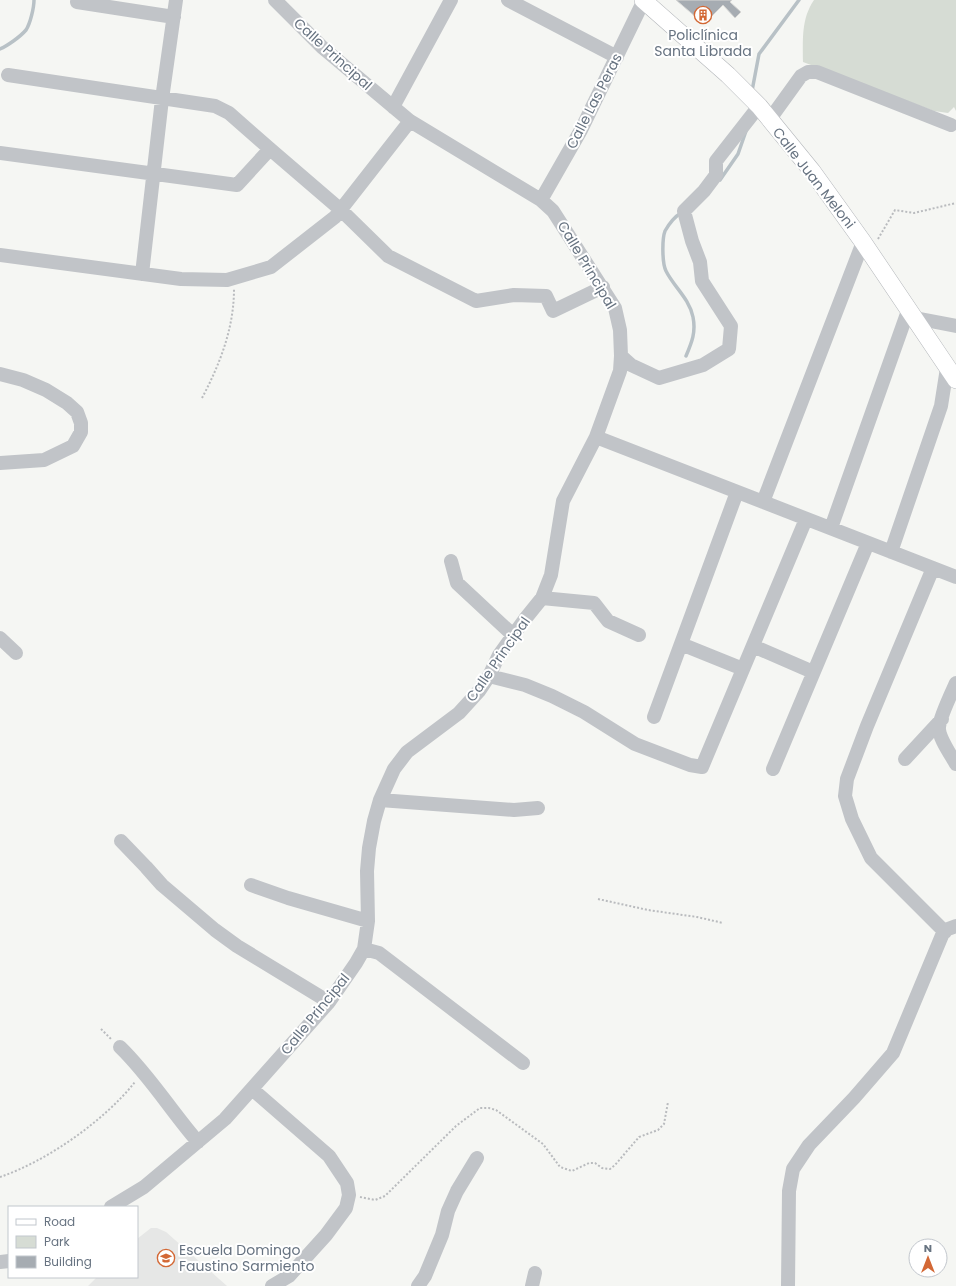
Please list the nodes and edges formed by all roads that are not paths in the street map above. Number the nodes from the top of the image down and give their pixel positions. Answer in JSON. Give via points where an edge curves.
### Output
{"nodes":[{"id":1,"x":176,"y":0,"type":"edge"},
{"id":2,"x":275,"y":0,"type":"edge"},
{"id":3,"x":451,"y":0,"type":"edge"},
{"id":4,"x":508,"y":0,"type":"edge"},
{"id":5,"x":644,"y":0,"type":"edge"},
{"id":6,"x":77,"y":2,"type":"dead end"},
{"id":7,"x":174,"y":17,"type":"junction"},
{"id":8,"x":617,"y":57,"type":"junction"},
{"id":9,"x":8,"y":75,"type":"dead end"},
{"id":10,"x":162,"y":99,"type":"junction"},
{"id":11,"x":393,"y":107,"type":"junction"},
{"id":12,"x":756,"y":108,"type":"junction"},
{"id":13,"x":770,"y":120,"type":"junction"},
{"id":14,"x":410,"y":121,"type":"junction"},
{"id":15,"x":951,"y":125,"type":"dead end"},
{"id":16,"x":270,"y":149,"type":"junction"},
{"id":17,"x":0,"y":152,"type":"edge"},
{"id":18,"x":154,"y":174,"type":"junction"},
{"id":19,"x":541,"y":200,"type":"junction"},
{"id":20,"x":341,"y":210,"type":"junction"},
{"id":21,"x":867,"y":247,"type":"junction"},
{"id":22,"x":0,"y":255,"type":"edge"},
{"id":23,"x":142,"y":274,"type":"junction"},
{"id":24,"x":603,"y":287,"type":"junction"},
{"id":25,"x":912,"y":313,"type":"junction"},
{"id":26,"x":956,"y":326,"type":"edge"},
{"id":27,"x":621,"y":356,"type":"junction"},
{"id":28,"x":0,"y":374,"type":"edge"},
{"id":29,"x":951,"y":374,"type":"edge"},
{"id":30,"x":596,"y":437,"type":"junction"},
{"id":31,"x":0,"y":463,"type":"edge"},
{"id":32,"x":737,"y":492,"type":"junction"},
{"id":33,"x":763,"y":502,"type":"junction"},
{"id":34,"x":806,"y":519,"type":"junction"},
{"id":35,"x":831,"y":528,"type":"junction"},
{"id":36,"x":868,"y":543,"type":"junction"},
{"id":37,"x":891,"y":552,"type":"junction"},
{"id":38,"x":451,"y":561,"type":"dead end"},
{"id":39,"x":933,"y":568,"type":"junction"},
{"id":40,"x":956,"y":575,"type":"edge"},
{"id":41,"x":542,"y":598,"type":"junction"},
{"id":42,"x":513,"y":635,"type":"junction"},
{"id":43,"x":638,"y":635,"type":"dead end"},
{"id":44,"x":0,"y":638,"type":"edge"},
{"id":45,"x":681,"y":644,"type":"junction"},
{"id":46,"x":753,"y":646,"type":"junction"},
{"id":47,"x":16,"y":653,"type":"dead end"},
{"id":48,"x":743,"y":668,"type":"junction"},
{"id":49,"x":813,"y":672,"type":"junction"},
{"id":50,"x":489,"y":676,"type":"junction"},
{"id":51,"x":956,"y":683,"type":"edge"},
{"id":52,"x":654,"y":717,"type":"dead end"},
{"id":53,"x":942,"y":718,"type":"junction"},
{"id":54,"x":905,"y":759,"type":"dead end"},
{"id":55,"x":956,"y":764,"type":"edge"},
{"id":56,"x":773,"y":769,"type":"dead end"},
{"id":57,"x":380,"y":800,"type":"junction"},
{"id":58,"x":538,"y":808,"type":"dead end"},
{"id":59,"x":121,"y":841,"type":"dead end"},
{"id":60,"x":251,"y":885,"type":"dead end"},
{"id":61,"x":368,"y":921,"type":"junction"},
{"id":62,"x":950,"y":929,"type":"edge"},
{"id":63,"x":364,"y":949,"type":"junction"},
{"id":64,"x":329,"y":1002,"type":"junction"},
{"id":65,"x":120,"y":1047,"type":"dead end"},
{"id":66,"x":524,"y":1063,"type":"dead end"},
{"id":67,"x":252,"y":1089,"type":"junction"},
{"id":68,"x":198,"y":1142,"type":"junction"},
{"id":69,"x":477,"y":1158,"type":"dead end"},
{"id":70,"x":113,"y":1206,"type":"edge"},
{"id":71,"x":272,"y":1286,"type":"edge"},
{"id":72,"x":418,"y":1286,"type":"edge"},
{"id":73,"x":788,"y":1286,"type":"edge"}],
"edges":[{"from":1,"to":7,"type":"street"},
{"from":2,"to":11,"type":"street","name":"Calle Principal","via":[[323,48]]},
{"from":3,"to":11,"type":"street"},
{"from":4,"to":8,"type":"street"},
{"from":5,"to":8,"type":"street","name":"Calle Las Peras"},
{"from":5,"to":12,"type":"main road","name":"Calle Juan Meloni","via":[[733,80]]},
{"from":6,"to":7,"type":"street"},
{"from":7,"to":10,"type":"street"},
{"from":8,"to":19,"type":"street","name":"Calle Las Peras","via":[[581,130]]},
{"from":9,"to":10,"type":"street"},
{"from":10,"to":16,"type":"street","via":[[215,106],[229,113]]},
{"from":10,"to":18,"type":"street"},
{"from":11,"to":14,"type":"street","name":"Calle Principal"},
{"from":12,"to":13,"type":"main road","name":"Calle Juan Meloni"},
{"from":12,"to":27,"type":"street","via":[[716,162],[716,175],[684,212],[700,262],[702,281],[731,326],[729,349],[703,365],[659,378],[631,365]]},
{"from":13,"to":15,"type":"street","via":[[801,76],[808,72],[817,72]]},
{"from":13,"to":21,"type":"main road","name":"Calle Juan Meloni","via":[[812,171]]},
{"from":14,"to":19,"type":"street","name":"Calle Principal"},
{"from":14,"to":20,"type":"street"},
{"from":16,"to":18,"type":"street","via":[[237,185]]},
{"from":16,"to":20,"type":"street"},
{"from":17,"to":18,"type":"street"},
{"from":18,"to":23,"type":"street"},
{"from":19,"to":24,"type":"street","name":"Calle Principal","via":[[554,210]]},
{"from":20,"to":23,"type":"street","via":[[272,267],[227,280],[181,279]]},
{"from":20,"to":24,"type":"street","via":[[388,256],[476,301],[514,295],[546,296],[553,311]]},
{"from":21,"to":25,"type":"main road","name":"Calle Juan Meloni"},
{"from":21,"to":33,"type":"street"},
{"from":22,"to":23,"type":"street"},
{"from":24,"to":27,"type":"street","name":"Calle Principal","via":[[615,308],[620,330]]},
{"from":25,"to":26,"type":"street"},
{"from":25,"to":29,"type":"main road","name":"Calle Juan Meloni"},
{"from":25,"to":35,"type":"street"},
{"from":27,"to":30,"type":"street","name":"Calle Principal","via":[[620,371]]},
{"from":28,"to":31,"type":"street","via":[[46,390],[77,412],[81,423],[81,432],[73,446],[44,460]]},
{"from":29,"to":37,"type":"street"},
{"from":30,"to":32,"type":"street"},
{"from":30,"to":41,"type":"street","name":"Calle Principal","via":[[563,501],[551,575]]},
{"from":32,"to":33,"type":"street"},
{"from":32,"to":45,"type":"street"},
{"from":33,"to":34,"type":"street"},
{"from":34,"to":35,"type":"street"},
{"from":34,"to":46,"type":"street"},
{"from":35,"to":36,"type":"street"},
{"from":36,"to":37,"type":"street"},
{"from":36,"to":49,"type":"street"},
{"from":37,"to":39,"type":"street"},
{"from":38,"to":42,"type":"street","via":[[457,583]]},
{"from":39,"to":40,"type":"street"},
{"from":39,"to":62,"type":"street","via":[[847,779],[845,796],[852,819],[871,858]]},
{"from":41,"to":42,"type":"street","name":"Calle Principal"},
{"from":41,"to":43,"type":"street","via":[[594,603],[608,621]]},
{"from":42,"to":50,"type":"street","name":"Calle Principal"},
{"from":44,"to":47,"type":"street"},
{"from":45,"to":48,"type":"street"},
{"from":45,"to":52,"type":"street"},
{"from":46,"to":48,"type":"street"},
{"from":46,"to":49,"type":"street"},
{"from":48,"to":50,"type":"street","via":[[702,767],[690,765],[635,744],[584,712],[552,696],[525,685]]},
{"from":49,"to":56,"type":"street"},
{"from":50,"to":57,"type":"street","name":"Calle Principal","via":[[459,712],[407,752],[394,769]]},
{"from":51,"to":53,"type":"street"},
{"from":53,"to":54,"type":"street"},
{"from":53,"to":55,"type":"street","via":[[939,728]]},
{"from":57,"to":58,"type":"street","via":[[514,810]]},
{"from":57,"to":61,"type":"street","name":"Calle Principal","via":[[369,848]]},
{"from":59,"to":64,"type":"street","via":[[162,885],[215,930]]},
{"from":60,"to":61,"type":"street"},
{"from":61,"to":63,"type":"street","name":"Calle Principal"},
{"from":62,"to":73,"type":"street","via":[[941,937],[893,1053],[808,1145],[793,1169],[789,1191]]},
{"from":63,"to":64,"type":"street","name":"Calle Principal"},
{"from":63,"to":66,"type":"street","via":[[379,953]]},
{"from":64,"to":67,"type":"street","name":"Calle Principal"},
{"from":65,"to":68,"type":"street","via":[[144,1072]]},
{"from":67,"to":68,"type":"street","name":"Calle Principal","via":[[225,1119]]},
{"from":67,"to":71,"type":"street","via":[[328,1156],[347,1183],[349,1195],[346,1208],[326,1235],[289,1276]]},
{"from":68,"to":70,"type":"street","name":"Calle Principal","via":[[144,1187]]},
{"from":69,"to":72,"type":"street","via":[[457,1191],[439,1242],[425,1276]]}]}
